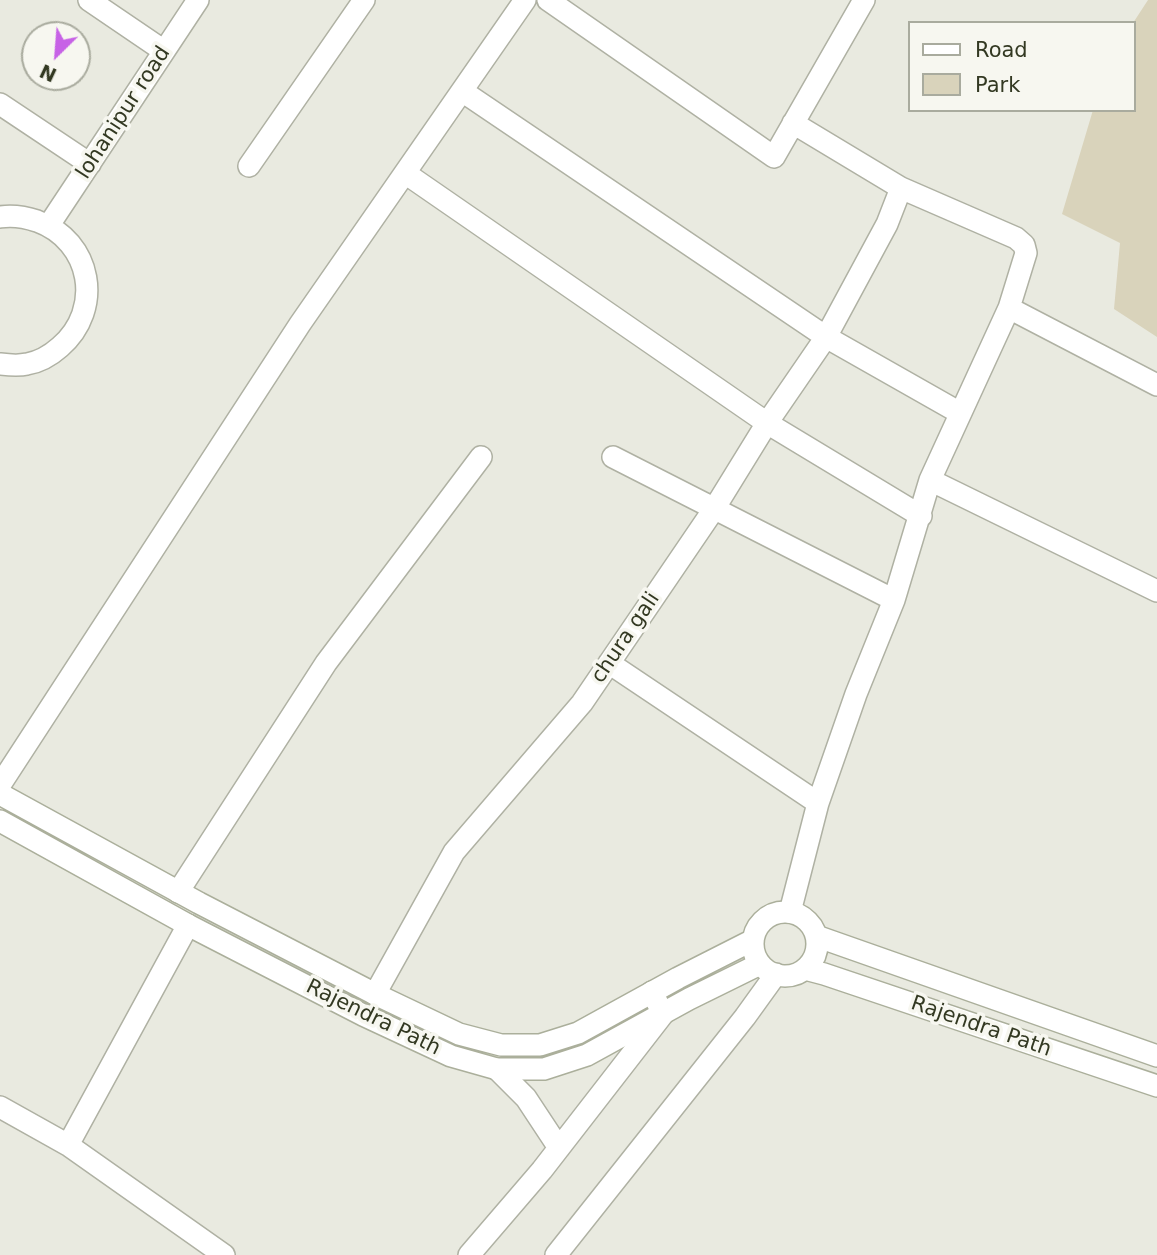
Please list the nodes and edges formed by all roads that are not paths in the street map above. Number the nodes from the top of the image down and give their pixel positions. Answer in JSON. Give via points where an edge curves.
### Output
{"nodes":[{"id":1,"x":89,"y":0,"type":"edge"},
{"id":2,"x":198,"y":0,"type":"edge"},
{"id":3,"x":364,"y":0,"type":"edge"},
{"id":4,"x":525,"y":0,"type":"edge"},
{"id":5,"x":548,"y":0,"type":"edge"},
{"id":6,"x":864,"y":0,"type":"edge"},
{"id":7,"x":164,"y":51,"type":"junction"},
{"id":8,"x":462,"y":91,"type":"junction"},
{"id":9,"x":0,"y":104,"type":"edge"},
{"id":10,"x":793,"y":123,"type":"junction"},
{"id":11,"x":90,"y":164,"type":"junction"},
{"id":12,"x":249,"y":166,"type":"dead end"},
{"id":13,"x":405,"y":173,"type":"junction"},
{"id":14,"x":901,"y":188,"type":"junction"},
{"id":15,"x":0,"y":217,"type":"edge"},
{"id":16,"x":49,"y":225,"type":"junction"},
{"id":17,"x":1009,"y":308,"type":"junction"},
{"id":18,"x":826,"y":337,"type":"junction"},
{"id":19,"x":0,"y":364,"type":"edge"},
{"id":20,"x":1157,"y":385,"type":"edge"},
{"id":21,"x":960,"y":413,"type":"junction"},
{"id":22,"x":767,"y":423,"type":"junction"},
{"id":23,"x":481,"y":457,"type":"dead end"},
{"id":24,"x":612,"y":457,"type":"dead end"},
{"id":25,"x":930,"y":480,"type":"junction"},
{"id":26,"x":714,"y":509,"type":"junction"},
{"id":27,"x":920,"y":516,"type":"junction"},
{"id":28,"x":1157,"y":591,"type":"edge"},
{"id":29,"x":894,"y":600,"type":"junction"},
{"id":30,"x":609,"y":663,"type":"junction"},
{"id":31,"x":0,"y":785,"type":"edge"},
{"id":32,"x":0,"y":794,"type":"edge"},
{"id":33,"x":818,"y":803,"type":"junction"},
{"id":34,"x":0,"y":821,"type":"edge"},
{"id":35,"x":178,"y":892,"type":"junction"},
{"id":36,"x":790,"y":912,"type":"junction"},
{"id":37,"x":188,"y":925,"type":"junction"},
{"id":38,"x":817,"y":936,"type":"junction"},
{"id":39,"x":753,"y":940,"type":"junction"},
{"id":40,"x":768,"y":969,"type":"junction"},
{"id":41,"x":805,"y":970,"type":"junction"},
{"id":42,"x":652,"y":992,"type":"junction"},
{"id":43,"x":375,"y":994,"type":"junction"},
{"id":44,"x":663,"y":1014,"type":"junction"},
{"id":45,"x":1156,"y":1052,"type":"edge"},
{"id":46,"x":497,"y":1069,"type":"junction"},
{"id":47,"x":1157,"y":1086,"type":"edge"},
{"id":48,"x":0,"y":1107,"type":"edge"},
{"id":49,"x":68,"y":1145,"type":"junction"},
{"id":50,"x":559,"y":1148,"type":"junction"},
{"id":51,"x":224,"y":1255,"type":"edge"},
{"id":52,"x":469,"y":1255,"type":"edge"},
{"id":53,"x":556,"y":1255,"type":"edge"}],
"edges":[{"from":1,"to":7,"type":"street"},
{"from":2,"to":7,"type":"street","name":"lohanipur road"},
{"from":3,"to":12,"type":"street"},
{"from":4,"to":8,"type":"street"},
{"from":5,"to":10,"type":"street","via":[[774,157]]},
{"from":6,"to":10,"type":"street"},
{"from":7,"to":11,"type":"street","name":"lohanipur road"},
{"from":8,"to":13,"type":"street"},
{"from":8,"to":18,"type":"street"},
{"from":9,"to":11,"type":"street"},
{"from":10,"to":14,"type":"street"},
{"from":11,"to":16,"type":"street","name":"lohanipur road"},
{"from":13,"to":22,"type":"street"},
{"from":13,"to":31,"type":"street","via":[[300,324]]},
{"from":14,"to":17,"type":"street","via":[[1024,245],[1025,260]]},
{"from":14,"to":18,"type":"street","name":"chura gali","via":[[887,224]]},
{"from":15,"to":16,"type":"street","via":[[27,217]]},
{"from":16,"to":19,"type":"street","via":[[69,242],[83,264],[88,290],[84,315],[71,337],[52,355],[28,364]]},
{"from":17,"to":20,"type":"street"},
{"from":17,"to":21,"type":"street"},
{"from":18,"to":21,"type":"street"},
{"from":18,"to":22,"type":"street","name":"chura gali"},
{"from":21,"to":25,"type":"street"},
{"from":22,"to":26,"type":"street","name":"chura gali"},
{"from":22,"to":27,"type":"street"},
{"from":23,"to":35,"type":"street","via":[[326,663]]},
{"from":24,"to":26,"type":"street"},
{"from":25,"to":27,"type":"street"},
{"from":25,"to":28,"type":"street"},
{"from":26,"to":29,"type":"street"},
{"from":26,"to":30,"type":"street","name":"chura gali"},
{"from":27,"to":29,"type":"street"},
{"from":29,"to":33,"type":"street"},
{"from":30,"to":33,"type":"street"},
{"from":30,"to":43,"type":"street","name":"chura gali","via":[[582,703],[454,852]]},
{"from":32,"to":35,"type":"street","name":"Rajendra Path"},
{"from":33,"to":36,"type":"street"},
{"from":34,"to":37,"type":"street","name":"Rajendra Path"},
{"from":35,"to":43,"type":"street","name":"Rajendra Path"},
{"from":36,"to":38,"type":"street","name":"Rajendra Path","via":[[802,916]]},
{"from":36,"to":39,"type":"street","name":"Rajendra Path","via":[[766,918]]},
{"from":37,"to":46,"type":"street","name":"Rajendra Path","via":[[376,1021],[452,1056]]},
{"from":37,"to":49,"type":"street"},
{"from":38,"to":41,"type":"street","via":[[818,948]]},
{"from":38,"to":45,"type":"street","name":"Rajendra Path"},
{"from":39,"to":40,"type":"street","via":[[754,952]]},
{"from":39,"to":42,"type":"street","name":"Rajendra Path"},
{"from":40,"to":41,"type":"street","name":"Rajendra Path","via":[[781,976]]},
{"from":40,"to":44,"type":"street","name":"Rajendra Path"},
{"from":40,"to":53,"type":"street","via":[[745,1017]]},
{"from":41,"to":47,"type":"street","name":"Rajendra Path"},
{"from":42,"to":43,"type":"street","name":"Rajendra Path","via":[[578,1033],[540,1045],[500,1045],[460,1034]]},
{"from":42,"to":44,"type":"street"},
{"from":44,"to":46,"type":"street","name":"Rajendra Path","via":[[587,1055],[544,1069]]},
{"from":44,"to":50,"type":"street"},
{"from":46,"to":50,"type":"street","via":[[526,1098]]},
{"from":48,"to":49,"type":"street"},
{"from":49,"to":51,"type":"street"},
{"from":50,"to":52,"type":"street"}]}
